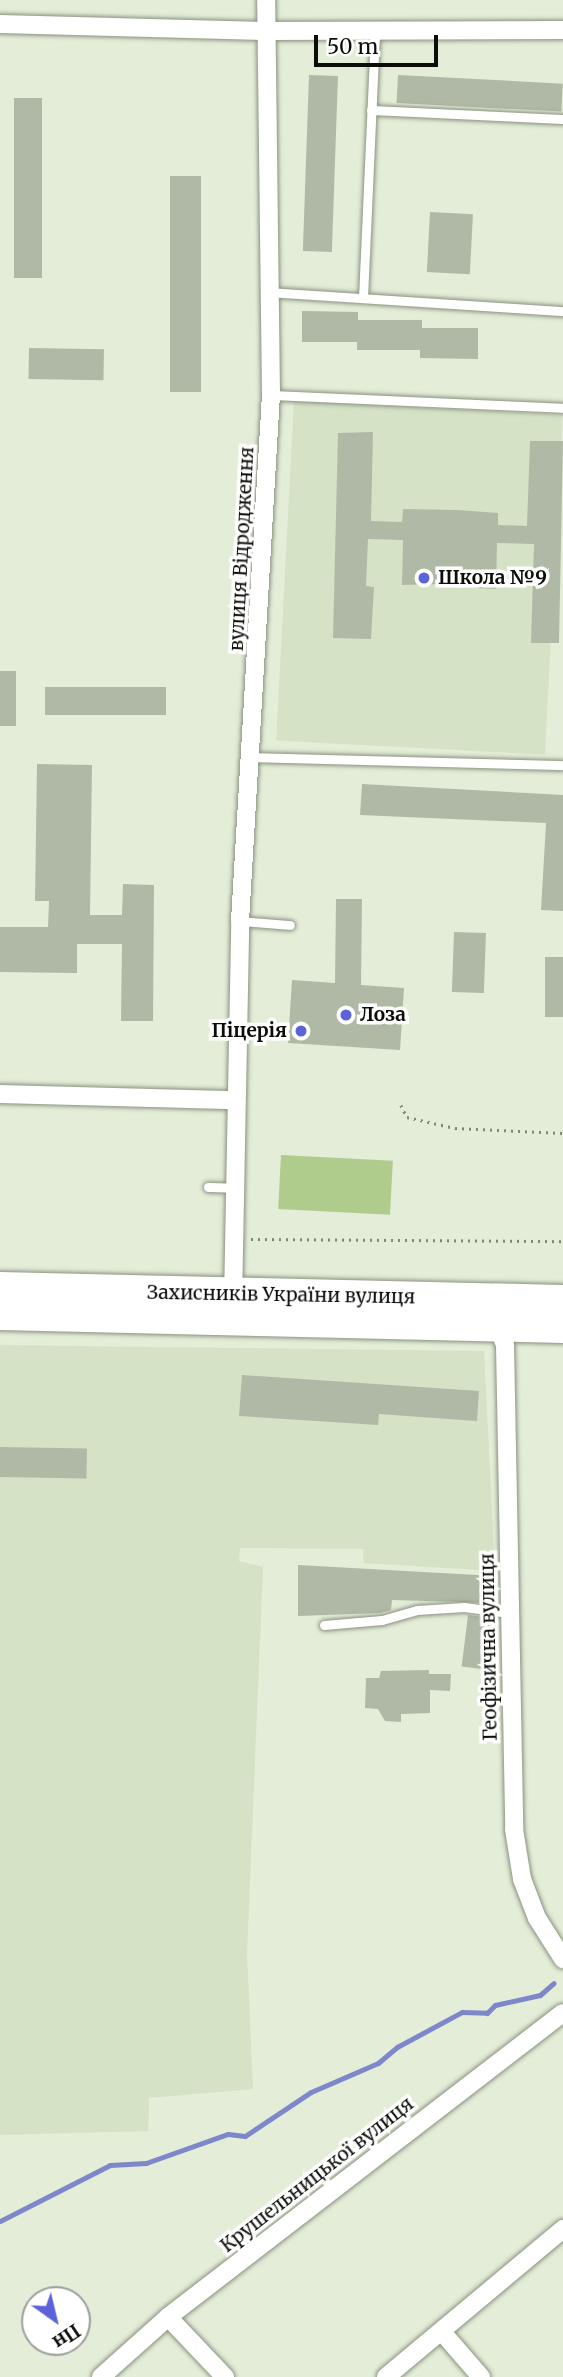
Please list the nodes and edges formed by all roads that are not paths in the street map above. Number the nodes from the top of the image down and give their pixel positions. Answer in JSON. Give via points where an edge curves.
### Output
{"nodes":[{"id":1,"x":266,"y":0,"type":"edge"},
{"id":2,"x":0,"y":24,"type":"edge"},
{"id":3,"x":375,"y":30,"type":"junction"},
{"id":4,"x":563,"y":30,"type":"edge"},
{"id":5,"x":264,"y":31,"type":"junction"},
{"id":6,"x":371,"y":110,"type":"junction"},
{"id":7,"x":563,"y":119,"type":"edge"},
{"id":8,"x":268,"y":292,"type":"junction"},
{"id":9,"x":363,"y":298,"type":"junction"},
{"id":10,"x":563,"y":311,"type":"edge"},
{"id":11,"x":271,"y":395,"type":"junction"},
{"id":12,"x":563,"y":408,"type":"edge"},
{"id":13,"x":252,"y":757,"type":"junction"},
{"id":14,"x":563,"y":765,"type":"edge"},
{"id":15,"x":240,"y":921,"type":"junction"},
{"id":16,"x":290,"y":925,"type":"dead end"},
{"id":17,"x":0,"y":1094,"type":"edge"},
{"id":18,"x":236,"y":1100,"type":"junction"},
{"id":19,"x":208,"y":1187,"type":"dead end"},
{"id":20,"x":235,"y":1188,"type":"junction"},
{"id":21,"x":0,"y":1288,"type":"edge"},
{"id":22,"x":563,"y":1301,"type":"edge"},
{"id":23,"x":232,"y":1306,"type":"junction"},
{"id":24,"x":0,"y":1314,"type":"edge"},
{"id":25,"x":497,"y":1325,"type":"junction"},
{"id":26,"x":563,"y":1326,"type":"edge"},
{"id":27,"x":510,"y":1613,"type":"junction"},
{"id":28,"x":324,"y":1625,"type":"dead end"},
{"id":29,"x":563,"y":1959,"type":"edge"},
{"id":30,"x":563,"y":2013,"type":"edge"},
{"id":31,"x":562,"y":2232,"type":"edge"},
{"id":32,"x":168,"y":2317,"type":"junction"},
{"id":33,"x":442,"y":2332,"type":"junction"},
{"id":34,"x":101,"y":2377,"type":"edge"},
{"id":35,"x":225,"y":2377,"type":"edge"},
{"id":36,"x":386,"y":2377,"type":"edge"},
{"id":37,"x":481,"y":2377,"type":"edge"}],
"edges":[{"from":1,"to":5,"type":"street","name":"вулиця Відродження"},
{"from":2,"to":5,"type":"street"},
{"from":3,"to":4,"type":"street"},
{"from":3,"to":5,"type":"street"},
{"from":3,"to":6,"type":"lane"},
{"from":5,"to":8,"type":"street","name":"вулиця Відродження"},
{"from":6,"to":7,"type":"lane"},
{"from":6,"to":9,"type":"lane"},
{"from":8,"to":9,"type":"lane"},
{"from":8,"to":11,"type":"street","name":"вулиця Відродження"},
{"from":9,"to":10,"type":"lane"},
{"from":11,"to":12,"type":"lane"},
{"from":11,"to":13,"type":"street","name":"вулиця Відродження"},
{"from":13,"to":14,"type":"lane"},
{"from":13,"to":15,"type":"street","name":"вулиця Відродження"},
{"from":15,"to":16,"type":"lane"},
{"from":15,"to":18,"type":"street","name":"вулиця Відродження"},
{"from":17,"to":18,"type":"street"},
{"from":18,"to":20,"type":"street","name":"вулиця Відродження"},
{"from":19,"to":20,"type":"lane"},
{"from":20,"to":23,"type":"street","name":"вулиця Відродження"},
{"from":21,"to":23,"type":"highway","name":"Захисників України вулиця"},
{"from":22,"to":23,"type":"highway","name":"Захисників України вулиця"},
{"from":23,"to":24,"type":"highway","name":"Захисників України вулиця"},
{"from":23,"to":25,"type":"highway","name":"Захисників України вулиця"},
{"from":25,"to":26,"type":"highway","name":"Захисників України вулиця"},
{"from":25,"to":27,"type":"street","name":"Геофізична вулиця","via":[[505,1345]]},
{"from":27,"to":28,"type":"lane","via":[[464,1607],[429,1609]]},
{"from":27,"to":29,"type":"street","name":"Геофізична вулиця","via":[[514,1829],[532,1905]]},
{"from":30,"to":32,"type":"street","name":"Крушельницької вулиця"},
{"from":31,"to":33,"type":"street"},
{"from":32,"to":34,"type":"street","name":"Крушельницької вулиця"},
{"from":32,"to":35,"type":"street"},
{"from":33,"to":36,"type":"street"},
{"from":33,"to":37,"type":"street"}]}
